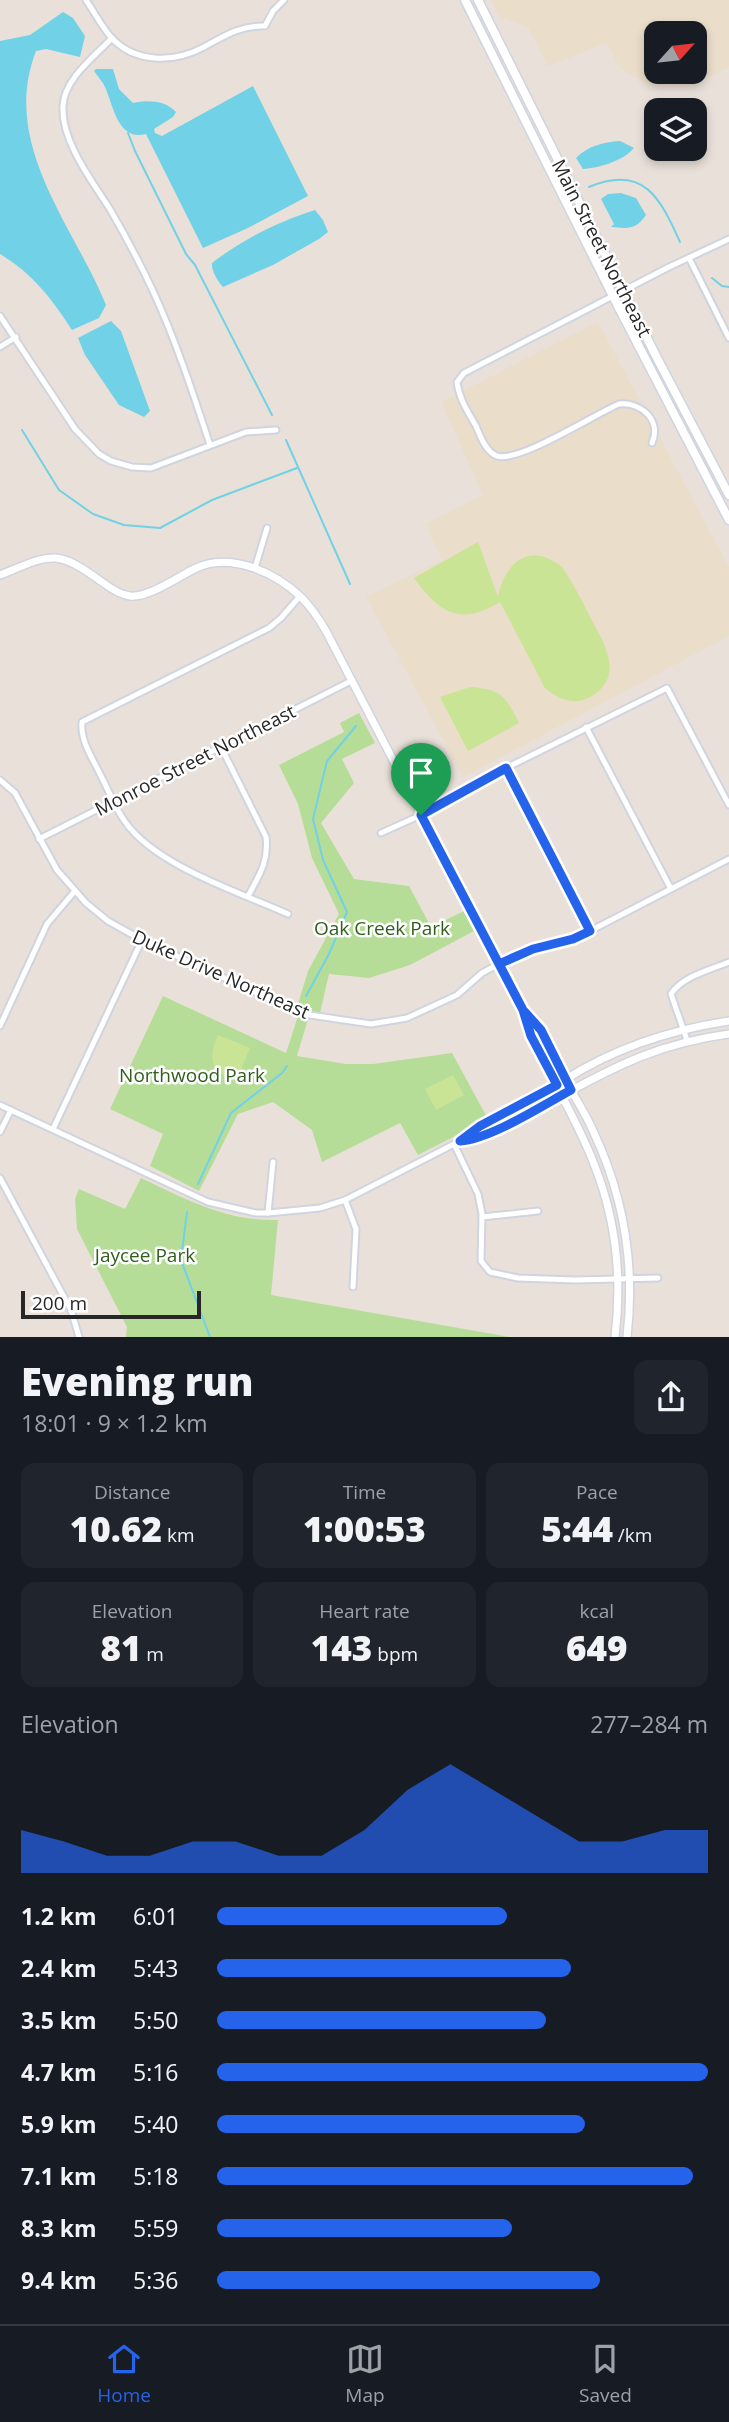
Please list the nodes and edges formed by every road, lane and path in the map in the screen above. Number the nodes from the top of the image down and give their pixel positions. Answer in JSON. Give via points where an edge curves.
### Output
{"nodes":[{"id":1,"x":86,"y":0,"type":"edge"},
{"id":2,"x":284,"y":0,"type":"edge"},
{"id":3,"x":465,"y":0,"type":"edge"},
{"id":4,"x":478,"y":0,"type":"edge"},
{"id":5,"x":112,"y":38,"type":"junction"},
{"id":6,"x":729,"y":239,"type":"edge"},
{"id":7,"x":689,"y":258,"type":"junction"},
{"id":8,"x":624,"y":291,"type":"junction"},
{"id":9,"x":613,"y":296,"type":"junction"},
{"id":10,"x":0,"y":316,"type":"edge"},
{"id":11,"x":16,"y":337,"type":"junction"},
{"id":12,"x":729,"y":338,"type":"edge"},
{"id":13,"x":0,"y":347,"type":"edge"},
{"id":14,"x":276,"y":430,"type":"dead end"},
{"id":15,"x":652,"y":443,"type":"dead end"},
{"id":16,"x":210,"y":445,"type":"junction"},
{"id":17,"x":729,"y":495,"type":"edge"},
{"id":18,"x":729,"y":520,"type":"edge"},
{"id":19,"x":267,"y":528,"type":"dead end"},
{"id":20,"x":254,"y":568,"type":"junction"},
{"id":21,"x":1,"y":572,"type":"edge"},
{"id":22,"x":300,"y":596,"type":"junction"},
{"id":23,"x":351,"y":681,"type":"junction"},
{"id":24,"x":586,"y":727,"type":"junction"},
{"id":25,"x":221,"y":747,"type":"junction"},
{"id":26,"x":506,"y":768,"type":"junction"},
{"id":27,"x":0,"y":780,"type":"edge"},
{"id":28,"x":114,"y":800,"type":"junction"},
{"id":29,"x":729,"y":805,"type":"edge"},
{"id":30,"x":421,"y":815,"type":"junction"},
{"id":31,"x":381,"y":833,"type":"dead end"},
{"id":32,"x":39,"y":839,"type":"junction"},
{"id":33,"x":729,"y":859,"type":"edge"},
{"id":34,"x":671,"y":889,"type":"junction"},
{"id":35,"x":74,"y":891,"type":"junction"},
{"id":36,"x":248,"y":896,"type":"junction"},
{"id":37,"x":288,"y":914,"type":"dead end"},
{"id":38,"x":590,"y":931,"type":"junction"},
{"id":39,"x":142,"y":940,"type":"junction"},
{"id":40,"x":729,"y":962,"type":"edge"},
{"id":41,"x":499,"y":964,"type":"junction"},
{"id":42,"x":523,"y":1010,"type":"junction"},
{"id":43,"x":729,"y":1021,"type":"edge"},
{"id":44,"x":0,"y":1026,"type":"edge"},
{"id":45,"x":683,"y":1029,"type":"junction"},
{"id":46,"x":729,"y":1034,"type":"edge"},
{"id":47,"x":687,"y":1040,"type":"junction"},
{"id":48,"x":566,"y":1079,"type":"junction"},
{"id":49,"x":557,"y":1085,"type":"junction"},
{"id":50,"x":571,"y":1090,"type":"junction"},
{"id":51,"x":561,"y":1096,"type":"junction"},
{"id":52,"x":0,"y":1105,"type":"edge"},
{"id":53,"x":11,"y":1110,"type":"junction"},
{"id":54,"x":54,"y":1129,"type":"junction"},
{"id":55,"x":0,"y":1132,"type":"edge"},
{"id":56,"x":457,"y":1142,"type":"junction"},
{"id":57,"x":273,"y":1161,"type":"dead end"},
{"id":58,"x":0,"y":1178,"type":"edge"},
{"id":59,"x":345,"y":1200,"type":"junction"},
{"id":60,"x":538,"y":1211,"type":"dead end"},
{"id":61,"x":268,"y":1213,"type":"junction"},
{"id":62,"x":482,"y":1217,"type":"junction"},
{"id":63,"x":658,"y":1278,"type":"dead end"},
{"id":64,"x":617,"y":1279,"type":"junction"},
{"id":65,"x":629,"y":1279,"type":"junction"},
{"id":66,"x":353,"y":1287,"type":"dead end"},
{"id":67,"x":79,"y":1337,"type":"edge"},
{"id":68,"x":615,"y":1337,"type":"edge"},
{"id":69,"x":627,"y":1337,"type":"edge"}],
"edges":[{"from":1,"to":5,"type":"street"},
{"from":2,"to":5,"type":"street","via":[[264,26],[243,27],[182,57],[130,52]]},
{"from":3,"to":9,"type":"main road","name":"Main Street Northeast"},
{"from":4,"to":8,"type":"main road","name":"Main Street Northeast"},
{"from":5,"to":16,"type":"street","via":[[71,83],[63,106],[65,121],[78,157],[154,294]]},
{"from":6,"to":7,"type":"street"},
{"from":7,"to":8,"type":"street"},
{"from":7,"to":12,"type":"street"},
{"from":8,"to":9,"type":"street"},
{"from":8,"to":17,"type":"main road","name":"Main Street Northeast"},
{"from":9,"to":15,"type":"street","via":[[464,373],[457,382],[459,394],[484,442],[498,456],[520,455],[619,404],[636,405],[651,418],[655,427]]},
{"from":9,"to":18,"type":"main road","name":"Main Street Northeast"},
{"from":10,"to":11,"type":"street"},
{"from":11,"to":13,"type":"street"},
{"from":11,"to":16,"type":"street","via":[[75,429],[111,461],[151,468]]},
{"from":14,"to":16,"type":"street","via":[[246,432]]},
{"from":19,"to":20,"type":"street"},
{"from":20,"to":21,"type":"street","via":[[213,562],[152,591],[128,596],[58,557]]},
{"from":20,"to":22,"type":"street"},
{"from":22,"to":23,"type":"street","via":[[326,631]]},
{"from":22,"to":28,"type":"street","via":[[269,628],[82,722],[82,734]]},
{"from":23,"to":25,"type":"street","name":"Monroe Street Northeast"},
{"from":23,"to":30,"type":"street"},
{"from":24,"to":26,"type":"street"},
{"from":24,"to":29,"type":"street","via":[[667,688]]},
{"from":24,"to":34,"type":"street"},
{"from":25,"to":28,"type":"street","name":"Monroe Street Northeast"},
{"from":25,"to":36,"type":"street","via":[[266,837],[265,863]]},
{"from":26,"to":30,"type":"street"},
{"from":26,"to":38,"type":"street"},
{"from":27,"to":32,"type":"street","name":"Duke Drive Northeast","via":[[15,793]]},
{"from":28,"to":32,"type":"street","name":"Monroe Street Northeast"},
{"from":28,"to":36,"type":"street","via":[[124,821],[148,847]]},
{"from":30,"to":31,"type":"street"},
{"from":30,"to":41,"type":"street"},
{"from":32,"to":35,"type":"street","name":"Duke Drive Northeast"},
{"from":33,"to":34,"type":"street","name":"Duke Drive Northeast"},
{"from":34,"to":38,"type":"street","name":"Duke Drive Northeast"},
{"from":35,"to":39,"type":"street","name":"Duke Drive Northeast","via":[[108,920]]},
{"from":35,"to":44,"type":"street","via":[[47,923]]},
{"from":36,"to":37,"type":"street"},
{"from":38,"to":41,"type":"street","name":"Duke Drive Northeast"},
{"from":39,"to":41,"type":"street","name":"Duke Drive Northeast","via":[[303,1014],[372,1024],[429,1010]]},
{"from":39,"to":54,"type":"street"},
{"from":40,"to":45,"type":"street","via":[[688,979],[671,993]]},
{"from":41,"to":42,"type":"street"},
{"from":42,"to":48,"type":"street","via":[[541,1030]]},
{"from":42,"to":49,"type":"street"},
{"from":43,"to":45,"type":"street"},
{"from":45,"to":47,"type":"street"},
{"from":45,"to":48,"type":"street","via":[[633,1045]]},
{"from":46,"to":47,"type":"street"},
{"from":47,"to":50,"type":"street","via":[[642,1054]]},
{"from":48,"to":49,"type":"street"},
{"from":48,"to":50,"type":"street"},
{"from":49,"to":51,"type":"street"},
{"from":49,"to":56,"type":"street"},
{"from":50,"to":51,"type":"street"},
{"from":50,"to":65,"type":"street","via":[[614,1183],[627,1242]]},
{"from":51,"to":56,"type":"street","via":[[485,1135]]},
{"from":51,"to":64,"type":"street","via":[[603,1188]]},
{"from":52,"to":53,"type":"street"},
{"from":53,"to":54,"type":"street"},
{"from":53,"to":55,"type":"street"},
{"from":54,"to":61,"type":"street","via":[[208,1202]]},
{"from":56,"to":59,"type":"street"},
{"from":56,"to":62,"type":"street","via":[[475,1184]]},
{"from":57,"to":61,"type":"street"},
{"from":58,"to":67,"type":"street","via":[[71,1310]]},
{"from":59,"to":61,"type":"street","via":[[320,1208]]},
{"from":59,"to":66,"type":"street","via":[[356,1229]]},
{"from":60,"to":62,"type":"street"},
{"from":62,"to":64,"type":"street","via":[[481,1261],[490,1272],[521,1278]]},
{"from":63,"to":65,"type":"street"},
{"from":64,"to":65,"type":"street"},
{"from":64,"to":68,"type":"street"},
{"from":65,"to":69,"type":"street"}]}
